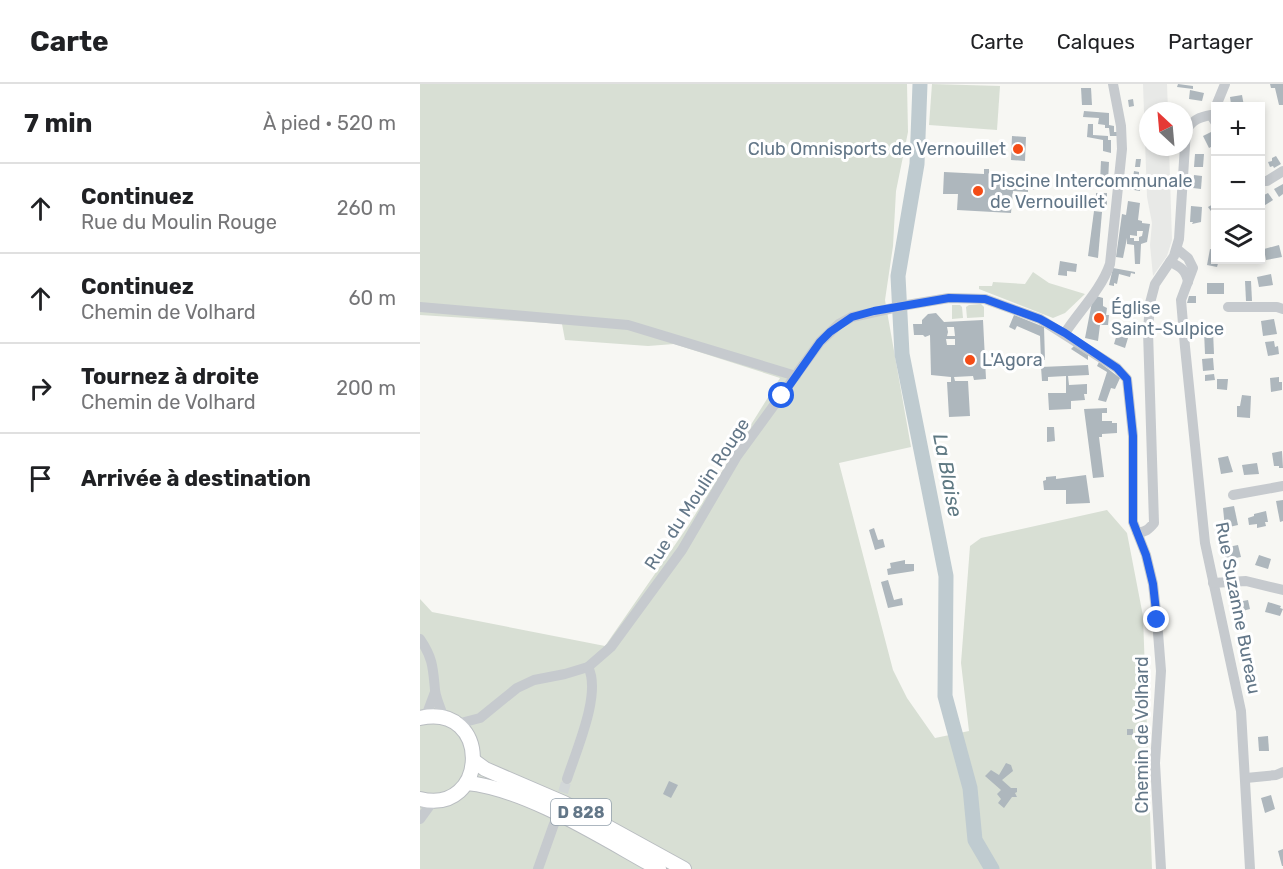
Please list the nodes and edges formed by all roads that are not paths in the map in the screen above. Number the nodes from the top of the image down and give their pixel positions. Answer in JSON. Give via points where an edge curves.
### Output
{"nodes":[{"id":1,"x":1113,"y":84,"type":"edge"},
{"id":2,"x":1225,"y":84,"type":"edge"},
{"id":3,"x":1218,"y":102,"type":"edge"},
{"id":4,"x":1211,"y":114,"type":"edge"},
{"id":5,"x":1283,"y":171,"type":"edge"},
{"id":6,"x":1265,"y":181,"type":"edge"},
{"id":7,"x":1177,"y":249,"type":"junction"},
{"id":8,"x":1170,"y":262,"type":"junction"},
{"id":9,"x":1188,"y":282,"type":"junction"},
{"id":10,"x":420,"y":307,"type":"edge"},
{"id":11,"x":1228,"y":307,"type":"dead end"},
{"id":12,"x":1283,"y":309,"type":"edge"},
{"id":13,"x":1065,"y":333,"type":"junction"},
{"id":14,"x":796,"y":376,"type":"junction"},
{"id":15,"x":1283,"y":486,"type":"edge"},
{"id":16,"x":1233,"y":495,"type":"dead end"},
{"id":17,"x":1137,"y":532,"type":"junction"},
{"id":18,"x":1214,"y":583,"type":"junction"},
{"id":19,"x":1283,"y":590,"type":"edge"},
{"id":20,"x":420,"y":639,"type":"edge"},
{"id":21,"x":588,"y":667,"type":"junction"},
{"id":22,"x":435,"y":692,"type":"junction"},
{"id":23,"x":423,"y":717,"type":"edge"},
{"id":24,"x":480,"y":718,"type":"junction"},
{"id":25,"x":451,"y":721,"type":"junction"},
{"id":26,"x":470,"y":740,"type":"junction"},
{"id":27,"x":474,"y":761,"type":"junction"},
{"id":28,"x":1283,"y":771,"type":"edge"},
{"id":29,"x":1246,"y":778,"type":"junction"},
{"id":30,"x":567,"y":779,"type":"tunnel mouth"},
{"id":31,"x":467,"y":783,"type":"junction"},
{"id":32,"x":427,"y":800,"type":"edge"},
{"id":33,"x":420,"y":819,"type":"edge"},
{"id":34,"x":554,"y":824,"type":"dead end"},
{"id":35,"x":538,"y":869,"type":"edge"},
{"id":36,"x":659,"y":869,"type":"edge"},
{"id":37,"x":684,"y":869,"type":"edge"},
{"id":38,"x":1161,"y":869,"type":"edge"},
{"id":39,"x":1250,"y":869,"type":"edge"}],
"edges":[{"from":1,"to":13,"type":"street","via":[[1122,149],[1110,264],[1104,280]]},
{"from":2,"to":3,"type":"street"},
{"from":4,"to":7,"type":"street","via":[[1196,119],[1186,130]]},
{"from":5,"to":6,"type":"street"},
{"from":7,"to":8,"type":"street"},
{"from":7,"to":9,"type":"street","name":"Rue Suzanne Bureau","via":[[1193,268]]},
{"from":8,"to":9,"type":"street","via":[[1182,268]]},
{"from":8,"to":17,"type":"street","via":[[1152,291],[1148,324],[1154,523]]},
{"from":9,"to":18,"type":"street","name":"Rue Suzanne Bureau","via":[[1181,300],[1205,543]]},
{"from":10,"to":14,"type":"street","via":[[628,325]]},
{"from":11,"to":12,"type":"street"},
{"from":13,"to":14,"type":"street","name":"Rue du Moulin Rouge","via":[[1040,319],[985,299],[949,298],[852,317],[820,342]]},
{"from":13,"to":17,"type":"street","name":"Chemin de Volhard","via":[[1127,379],[1133,436],[1133,522]]},
{"from":14,"to":21,"type":"street","name":"Rue du Moulin Rouge","via":[[737,456],[663,577],[611,647]]},
{"from":15,"to":16,"type":"street"},
{"from":17,"to":38,"type":"street","name":"Chemin de Volhard","via":[[1153,584],[1161,671],[1155,764]]},
{"from":18,"to":19,"type":"street","via":[[1246,581]]},
{"from":18,"to":29,"type":"street","name":"Rue Suzanne Bureau","via":[[1241,711]]},
{"from":20,"to":22,"type":"street","via":[[435,672]]},
{"from":21,"to":24,"type":"street","name":"Rue du Moulin Rouge","via":[[517,688]]},
{"from":21,"to":30,"type":"street","via":[[593,694]]},
{"from":22,"to":23,"type":"street"},
{"from":22,"to":25,"type":"street"},
{"from":23,"to":25,"type":"main road"},
{"from":24,"to":25,"type":"street","name":"Rue du Moulin Rouge"},
{"from":24,"to":26,"type":"street","name":"Rue du Moulin Rouge"},
{"from":25,"to":26,"type":"main road"},
{"from":26,"to":27,"type":"main road"},
{"from":27,"to":31,"type":"main road"},
{"from":27,"to":37,"type":"main road","number":"D 828","via":[[564,803]]},
{"from":28,"to":29,"type":"street"},
{"from":29,"to":39,"type":"street","name":"Rue Suzanne Bureau"},
{"from":31,"to":32,"type":"main road","via":[[452,796]]},
{"from":31,"to":36,"type":"main road","number":"D 828","via":[[494,787],[536,804]]},
{"from":32,"to":33,"type":"street"},
{"from":34,"to":35,"type":"street"}]}
